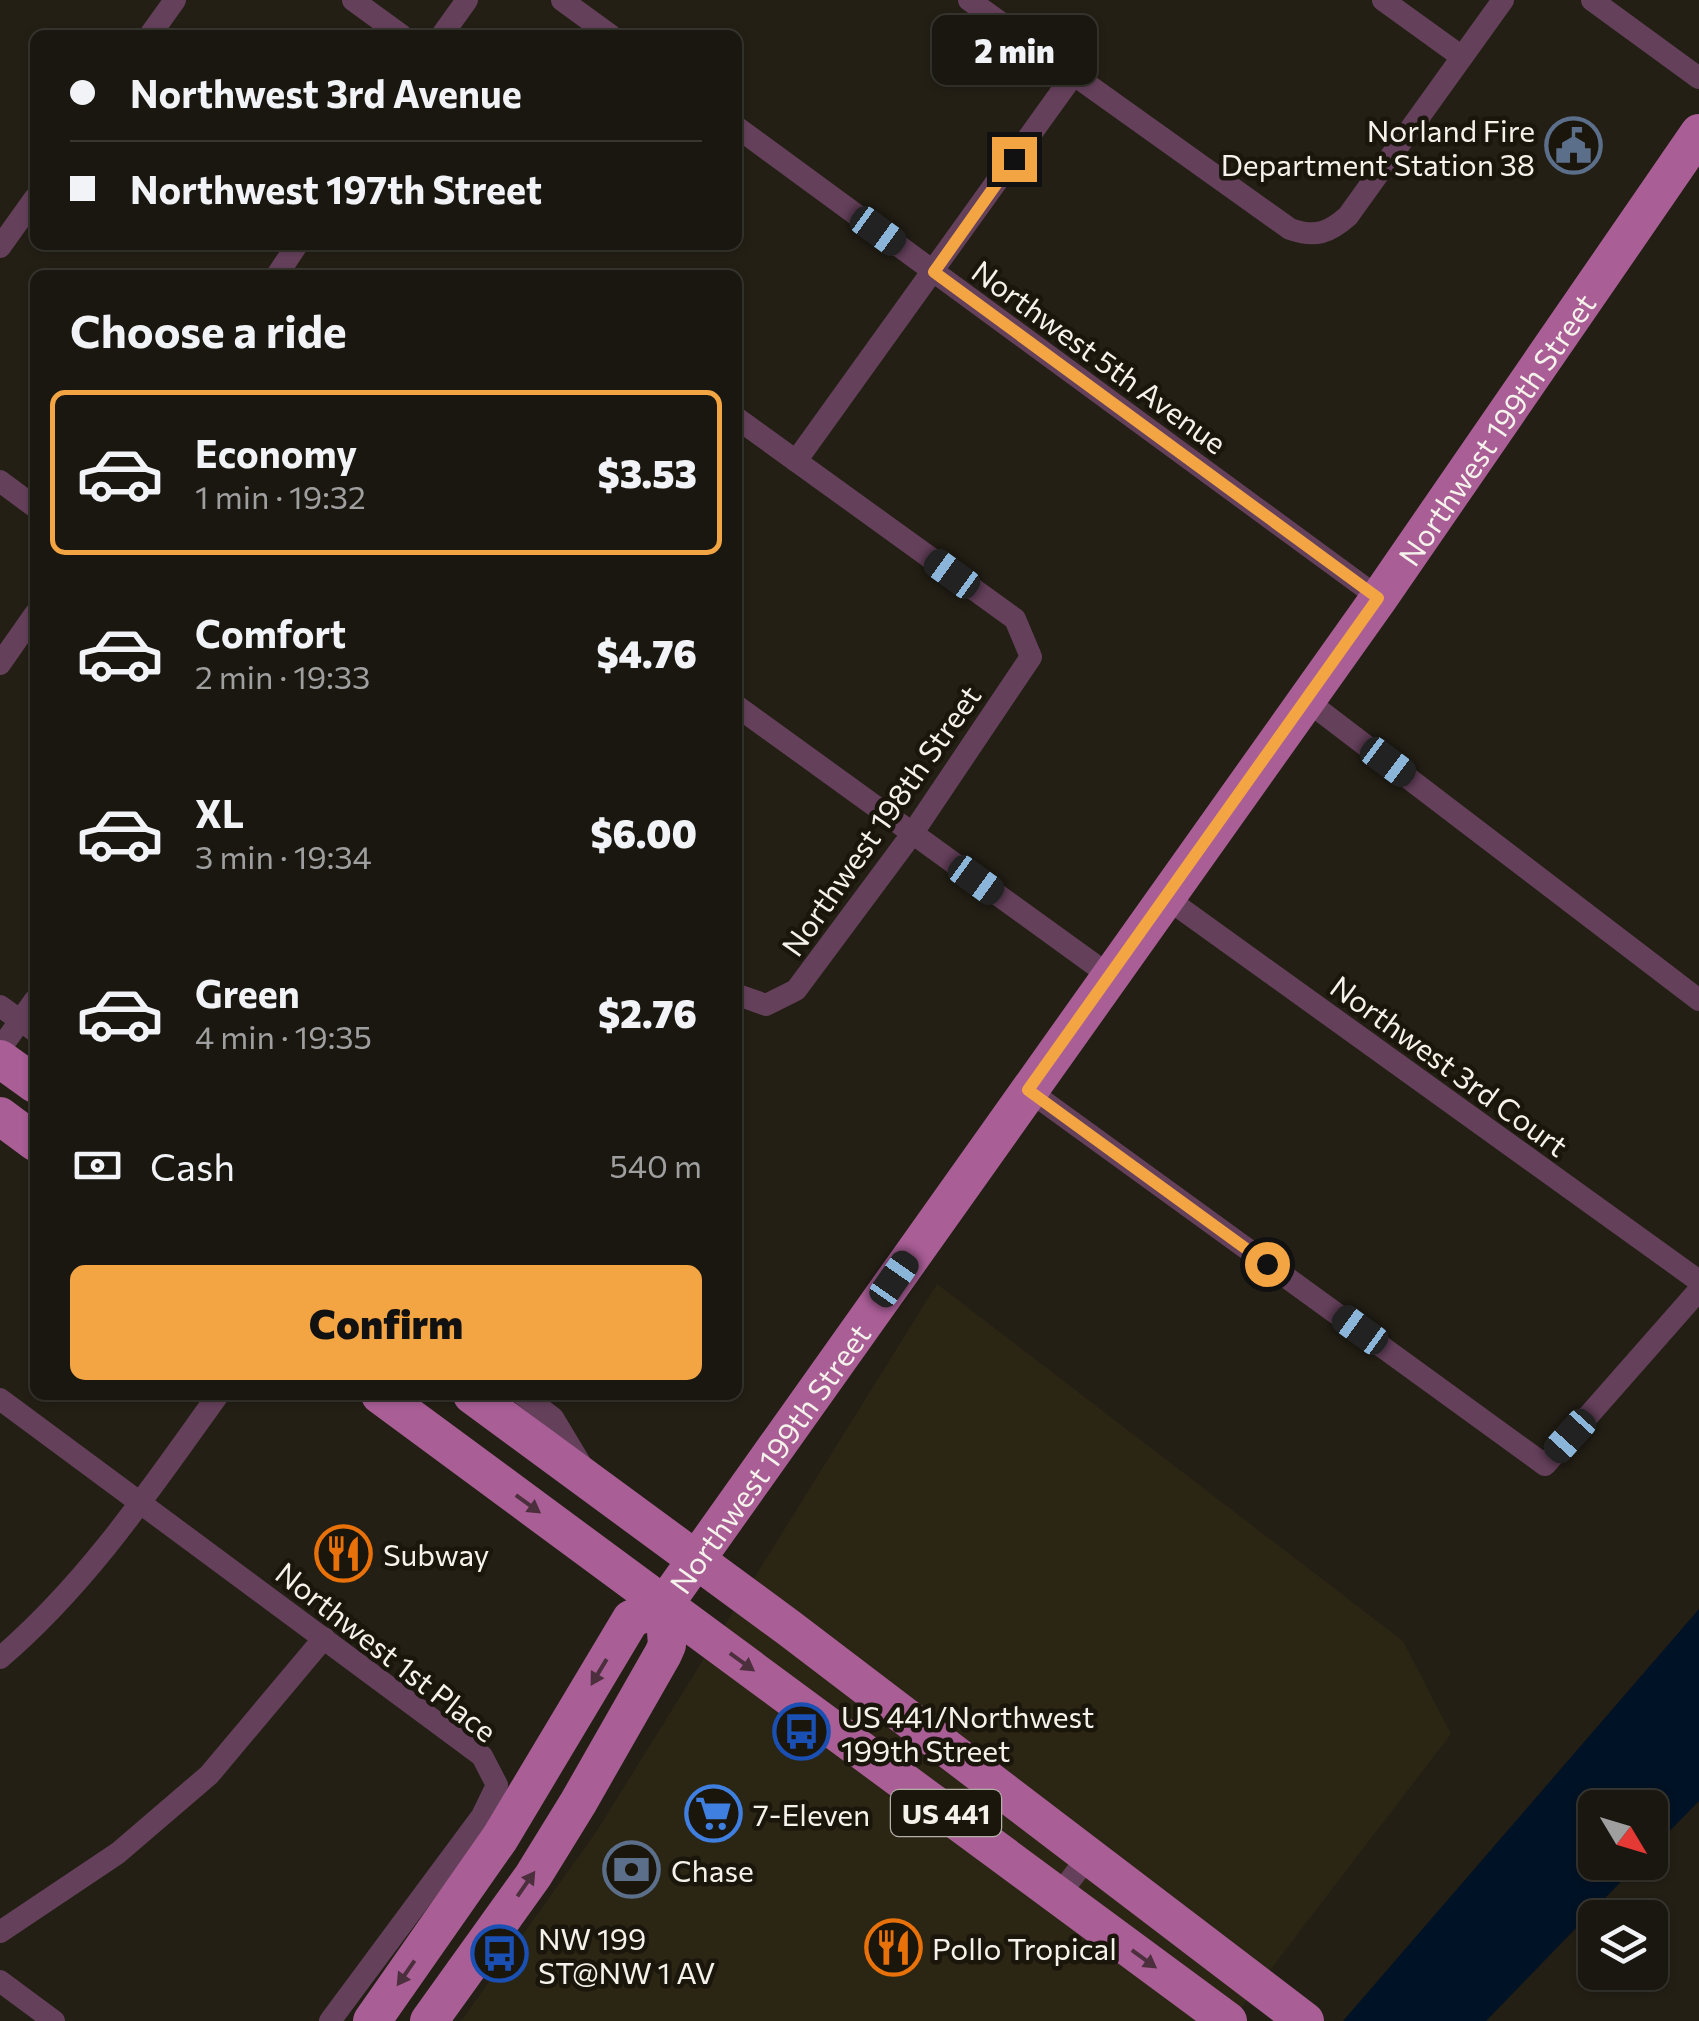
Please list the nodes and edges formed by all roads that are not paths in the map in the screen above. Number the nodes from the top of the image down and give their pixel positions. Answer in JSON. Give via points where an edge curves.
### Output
{"nodes":[{"id":1,"x":175,"y":0,"type":"edge"},
{"id":2,"x":353,"y":0,"type":"edge"},
{"id":3,"x":468,"y":0,"type":"edge"},
{"id":4,"x":562,"y":0,"type":"edge"},
{"id":5,"x":970,"y":0,"type":"edge"},
{"id":6,"x":1382,"y":0,"type":"edge"},
{"id":7,"x":1503,"y":0,"type":"edge"},
{"id":8,"x":1592,"y":0,"type":"edge"},
{"id":9,"x":154,"y":30,"type":"edge"},
{"id":10,"x":394,"y":30,"type":"edge"},
{"id":11,"x":446,"y":30,"type":"edge"},
{"id":12,"x":603,"y":30,"type":"edge"},
{"id":13,"x":1462,"y":57,"type":"junction"},
{"id":14,"x":1074,"y":74,"type":"junction"},
{"id":15,"x":1699,"y":78,"type":"edge"},
{"id":16,"x":742,"y":131,"type":"edge"},
{"id":17,"x":1699,"y":133,"type":"edge"},
{"id":18,"x":30,"y":205,"type":"edge"},
{"id":19,"x":0,"y":248,"type":"edge"},
{"id":20,"x":934,"y":272,"type":"junction"},
{"id":21,"x":742,"y":422,"type":"edge"},
{"id":22,"x":796,"y":461,"type":"junction"},
{"id":23,"x":0,"y":481,"type":"edge"},
{"id":24,"x":30,"y":502,"type":"edge"},
{"id":25,"x":1378,"y":598,"type":"junction"},
{"id":26,"x":30,"y":621,"type":"edge"},
{"id":27,"x":0,"y":664,"type":"edge"},
{"id":28,"x":1306,"y":700,"type":"junction"},
{"id":29,"x":742,"y":710,"type":"edge"},
{"id":30,"x":912,"y":834,"type":"junction"},
{"id":31,"x":1165,"y":898,"type":"junction"},
{"id":32,"x":1110,"y":976,"type":"junction"},
{"id":33,"x":742,"y":997,"type":"edge"},
{"id":34,"x":1699,"y":1000,"type":"edge"},
{"id":35,"x":0,"y":1006,"type":"edge"},
{"id":36,"x":28,"y":1026,"type":"edge"},
{"id":37,"x":0,"y":1048,"type":"edge"},
{"id":38,"x":0,"y":1059,"type":"edge"},
{"id":39,"x":30,"y":1080,"type":"edge"},
{"id":40,"x":1028,"y":1090,"type":"junction"},
{"id":41,"x":0,"y":1116,"type":"edge"},
{"id":42,"x":30,"y":1138,"type":"edge"},
{"id":43,"x":1699,"y":1281,"type":"edge"},
{"id":44,"x":1699,"y":1290,"type":"edge"},
{"id":45,"x":0,"y":1399,"type":"edge"},
{"id":46,"x":214,"y":1400,"type":"edge"},
{"id":47,"x":387,"y":1400,"type":"edge"},
{"id":48,"x":479,"y":1400,"type":"edge"},
{"id":49,"x":529,"y":1400,"type":"edge"},
{"id":50,"x":593,"y":1484,"type":"junction"},
{"id":51,"x":140,"y":1502,"type":"junction"},
{"id":52,"x":696,"y":1558,"type":"junction"},
{"id":53,"x":664,"y":1604,"type":"junction"},
{"id":54,"x":324,"y":1638,"type":"junction"},
{"id":55,"x":0,"y":1658,"type":"edge"},
{"id":56,"x":1088,"y":1857,"type":"junction"},
{"id":57,"x":1058,"y":1896,"type":"junction"},
{"id":58,"x":0,"y":1932,"type":"edge"},
{"id":59,"x":0,"y":1980,"type":"edge"},
{"id":60,"x":54,"y":2021,"type":"edge"},
{"id":61,"x":330,"y":2021,"type":"edge"},
{"id":62,"x":372,"y":2021,"type":"edge"},
{"id":63,"x":429,"y":2021,"type":"edge"},
{"id":64,"x":1228,"y":2021,"type":"edge"},
{"id":65,"x":1305,"y":2021,"type":"edge"}],
"edges":[{"from":1,"to":9,"type":"street"},
{"from":2,"to":10,"type":"street"},
{"from":3,"to":11,"type":"street"},
{"from":4,"to":12,"type":"street"},
{"from":5,"to":14,"type":"street"},
{"from":6,"to":13,"type":"street"},
{"from":7,"to":13,"type":"street"},
{"from":8,"to":15,"type":"street"},
{"from":13,"to":14,"type":"street","via":[[1348,216],[1318,234],[1290,228]]},
{"from":14,"to":20,"type":"street"},
{"from":16,"to":20,"type":"street","name":"Northwest 5th Avenue"},
{"from":17,"to":25,"type":"main road","name":"Northwest 199th Street"},
{"from":18,"to":19,"type":"street"},
{"from":20,"to":22,"type":"street"},
{"from":20,"to":25,"type":"street","name":"Northwest 5th Avenue"},
{"from":21,"to":22,"type":"street"},
{"from":22,"to":30,"type":"street","name":"Northwest 198th Street","via":[[1015,619],[1031,657]]},
{"from":23,"to":24,"type":"street"},
{"from":25,"to":28,"type":"main road","name":"Northwest 199th Street"},
{"from":26,"to":27,"type":"street"},
{"from":28,"to":31,"type":"main road","name":"Northwest 199th Street"},
{"from":28,"to":34,"type":"street"},
{"from":29,"to":30,"type":"street"},
{"from":30,"to":32,"type":"street"},
{"from":30,"to":33,"type":"street","name":"Northwest 198th Street","via":[[796,990],[766,1006]]},
{"from":31,"to":32,"type":"main road","name":"Northwest 199th Street"},
{"from":31,"to":43,"type":"street","name":"Northwest 3rd Court"},
{"from":32,"to":40,"type":"main road","name":"Northwest 199th Street"},
{"from":35,"to":36,"type":"street"},
{"from":36,"to":37,"type":"street"},
{"from":38,"to":39,"type":"main road"},
{"from":40,"to":44,"type":"street","via":[[1544,1465]]},
{"from":40,"to":52,"type":"main road","name":"Northwest 199th Street"},
{"from":41,"to":42,"type":"main road"},
{"from":45,"to":51,"type":"street","name":"Northwest 1st Place"},
{"from":46,"to":51,"type":"street"},
{"from":47,"to":53,"type":"main road","number":"US 441","one_way":true},
{"from":48,"to":50,"type":"main road","number":"US 441"},
{"from":49,"to":50,"type":"street","via":[[552,1418]]},
{"from":50,"to":52,"type":"main road","number":"US 441"},
{"from":51,"to":54,"type":"street","name":"Northwest 1st Place"},
{"from":51,"to":55,"type":"street","via":[[31,1632]]},
{"from":52,"to":53,"type":"main road","name":"Northwest 199th Street"},
{"from":52,"to":56,"type":"main road","number":"US 441"},
{"from":53,"to":57,"type":"main road","number":"US 441","one_way":true},
{"from":53,"to":62,"type":"main road","name":"Northwest 199th Street","one_way":true,"via":[[631,1620],[500,1838]]},
{"from":63,"to":53,"type":"main road","name":"Northwest 199th Street","one_way":true,"via":[[532,1876],[668,1645]]},
{"from":54,"to":58,"type":"street","via":[[209,1775],[118,1853]]},
{"from":54,"to":61,"type":"street","name":"Northwest 1st Place","via":[[482,1756],[497,1785],[482,1816]]},
{"from":56,"to":57,"type":"street"},
{"from":56,"to":65,"type":"main road","number":"US 441"},
{"from":57,"to":64,"type":"main road","number":"US 441","one_way":true},
{"from":59,"to":60,"type":"street"}]}
